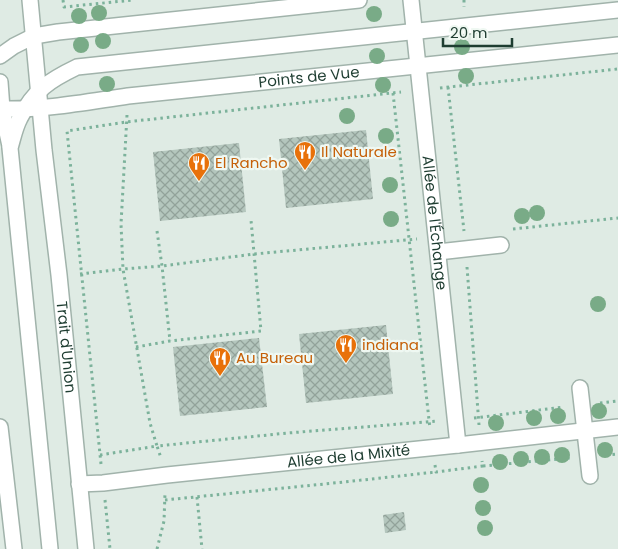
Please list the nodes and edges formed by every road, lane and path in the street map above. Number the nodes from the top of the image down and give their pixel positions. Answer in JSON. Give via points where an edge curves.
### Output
{"nodes":[{"id":1,"x":30,"y":0,"type":"edge"},
{"id":2,"x":63,"y":0,"type":"edge"},
{"id":3,"x":133,"y":0,"type":"edge"},
{"id":4,"x":359,"y":0,"type":"edge"},
{"id":5,"x":411,"y":0,"type":"edge"},
{"id":6,"x":119,"y":1,"type":"edge"},
{"id":7,"x":618,"y":10,"type":"edge"},
{"id":8,"x":122,"y":26,"type":"junction"},
{"id":9,"x":414,"y":32,"type":"junction"},
{"id":10,"x":34,"y":36,"type":"junction"},
{"id":11,"x":618,"y":45,"type":"edge"},
{"id":12,"x":0,"y":56,"type":"edge"},
{"id":13,"x":418,"y":65,"type":"junction"},
{"id":14,"x":618,"y":69,"type":"edge"},
{"id":15,"x":0,"y":82,"type":"edge"},
{"id":16,"x":420,"y":90,"type":"junction"},
{"id":17,"x":38,"y":91,"type":"junction"},
{"id":18,"x":128,"y":96,"type":"junction"},
{"id":19,"x":67,"y":105,"type":"junction"},
{"id":20,"x":1,"y":108,"type":"edge"},
{"id":21,"x":32,"y":108,"type":"junction"},
{"id":22,"x":126,"y":122,"type":"junction"},
{"id":23,"x":43,"y":144,"type":"junction"},
{"id":24,"x":10,"y":148,"type":"junction"},
{"id":25,"x":618,"y":218,"type":"edge"},
{"id":26,"x":250,"y":220,"type":"dead end"},
{"id":27,"x":508,"y":230,"type":"dead end"},
{"id":28,"x":157,"y":231,"type":"dead end"},
{"id":29,"x":469,"y":234,"type":"dead end"},
{"id":30,"x":436,"y":237,"type":"junction"},
{"id":31,"x":501,"y":246,"type":"dead end"},
{"id":32,"x":438,"y":252,"type":"junction"},
{"id":33,"x":254,"y":254,"type":"junction"},
{"id":34,"x":162,"y":266,"type":"junction"},
{"id":35,"x":123,"y":269,"type":"junction"},
{"id":36,"x":81,"y":274,"type":"junction"},
{"id":37,"x":59,"y":276,"type":"junction"},
{"id":38,"x":170,"y":341,"type":"junction"},
{"id":39,"x":136,"y":347,"type":"junction"},
{"id":40,"x":580,"y":388,"type":"dead end"},
{"id":41,"x":618,"y":401,"type":"edge"},
{"id":42,"x":582,"y":405,"type":"junction"},
{"id":43,"x":456,"y":420,"type":"junction"},
{"id":44,"x":0,"y":427,"type":"edge"},
{"id":45,"x":618,"y":427,"type":"edge"},
{"id":46,"x":584,"y":430,"type":"junction"},
{"id":47,"x":458,"y":445,"type":"junction"},
{"id":48,"x":156,"y":446,"type":"junction"},
{"id":49,"x":100,"y":454,"type":"junction"},
{"id":50,"x":618,"y":454,"type":"edge"},
{"id":51,"x":587,"y":456,"type":"junction"},
{"id":52,"x":483,"y":466,"type":"dead end"},
{"id":53,"x":436,"y":472,"type":"dead end"},
{"id":54,"x":167,"y":474,"type":"junction"},
{"id":55,"x":590,"y":476,"type":"dead end"},
{"id":56,"x":103,"y":483,"type":"junction"},
{"id":57,"x":79,"y":484,"type":"junction"},
{"id":58,"x":197,"y":497,"type":"junction"},
{"id":59,"x":165,"y":500,"type":"junction"},
{"id":60,"x":14,"y":549,"type":"edge"},
{"id":61,"x":50,"y":549,"type":"edge"},
{"id":62,"x":86,"y":549,"type":"edge"},
{"id":63,"x":110,"y":549,"type":"edge"},
{"id":64,"x":157,"y":549,"type":"edge"},
{"id":65,"x":202,"y":549,"type":"edge"}],
"edges":[{"from":1,"to":10,"type":"street"},
{"from":2,"to":6,"type":"path","via":[[64,8]]},
{"from":3,"to":6,"type":"path"},
{"from":4,"to":8,"type":"street"},
{"from":5,"to":9,"type":"street","name":"Allée de l'Échange"},
{"from":6,"to":8,"type":"path"},
{"from":7,"to":9,"type":"street"},
{"from":8,"to":10,"type":"street"},
{"from":9,"to":13,"type":"street","name":"Allée de l'Échange"},
{"from":9,"to":17,"type":"street","via":[[77,67],[56,76]]},
{"from":10,"to":12,"type":"street"},
{"from":10,"to":17,"type":"street"},
{"from":11,"to":13,"type":"street","name":"Points de Vue"},
{"from":13,"to":16,"type":"street","name":"Allée de l'Échange"},
{"from":13,"to":18,"type":"street","name":"Points de Vue"},
{"from":14,"to":16,"type":"path"},
{"from":15,"to":20,"type":"street"},
{"from":16,"to":22,"type":"path"},
{"from":16,"to":30,"type":"street","name":"Allée de l'Échange"},
{"from":17,"to":21,"type":"street","via":[[31,99]]},
{"from":18,"to":19,"type":"street","name":"Points de Vue"},
{"from":18,"to":22,"type":"path"},
{"from":19,"to":21,"type":"street","name":"Points de Vue"},
{"from":19,"to":23,"type":"street","name":"Trait d'Union","via":[[54,116],[46,129]]},
{"from":20,"to":21,"type":"street","name":"Points de Vue"},
{"from":20,"to":24,"type":"street"},
{"from":21,"to":23,"type":"street","name":"Trait d'Union"},
{"from":21,"to":24,"type":"street","via":[[19,119]]},
{"from":22,"to":35,"type":"path","via":[[121,224]]},
{"from":22,"to":36,"type":"path","via":[[67,130]]},
{"from":23,"to":37,"type":"street","name":"Trait d'Union"},
{"from":24,"to":61,"type":"street"},
{"from":25,"to":27,"type":"path"},
{"from":26,"to":33,"type":"path"},
{"from":28,"to":34,"type":"path"},
{"from":29,"to":30,"type":"path"},
{"from":30,"to":32,"type":"street","name":"Allée de l'Échange"},
{"from":30,"to":33,"type":"path"},
{"from":31,"to":32,"type":"street"},
{"from":32,"to":43,"type":"street","name":"Allée de l'Échange"},
{"from":33,"to":34,"type":"path"},
{"from":33,"to":38,"type":"path","via":[[261,331]]},
{"from":34,"to":35,"type":"path"},
{"from":34,"to":38,"type":"path"},
{"from":35,"to":36,"type":"path"},
{"from":35,"to":39,"type":"path"},
{"from":36,"to":37,"type":"path"},
{"from":36,"to":49,"type":"path"},
{"from":37,"to":57,"type":"street","name":"Trait d'Union"},
{"from":38,"to":39,"type":"path"},
{"from":39,"to":48,"type":"path"},
{"from":40,"to":42,"type":"street"},
{"from":41,"to":42,"type":"path"},
{"from":42,"to":43,"type":"path"},
{"from":42,"to":46,"type":"street"},
{"from":43,"to":47,"type":"street","name":"Allée de l'Échange"},
{"from":43,"to":48,"type":"path"},
{"from":44,"to":60,"type":"street"},
{"from":45,"to":46,"type":"street","name":"Allée de la Mixité"},
{"from":46,"to":47,"type":"street","name":"Allée de la Mixité"},
{"from":46,"to":51,"type":"street"},
{"from":47,"to":54,"type":"street","name":"Allée de la Mixité"},
{"from":48,"to":49,"type":"path"},
{"from":48,"to":54,"type":"path"},
{"from":49,"to":56,"type":"path"},
{"from":50,"to":51,"type":"path"},
{"from":51,"to":52,"type":"path"},
{"from":51,"to":55,"type":"street"},
{"from":53,"to":58,"type":"path"},
{"from":54,"to":56,"type":"street","name":"Allée de la Mixité"},
{"from":54,"to":59,"type":"path"},
{"from":56,"to":57,"type":"street","name":"Allée de la Mixité"},
{"from":56,"to":63,"type":"path"},
{"from":57,"to":62,"type":"street","name":"Trait d'Union"},
{"from":58,"to":59,"type":"path"},
{"from":58,"to":65,"type":"path"},
{"from":59,"to":64,"type":"path"}]}
